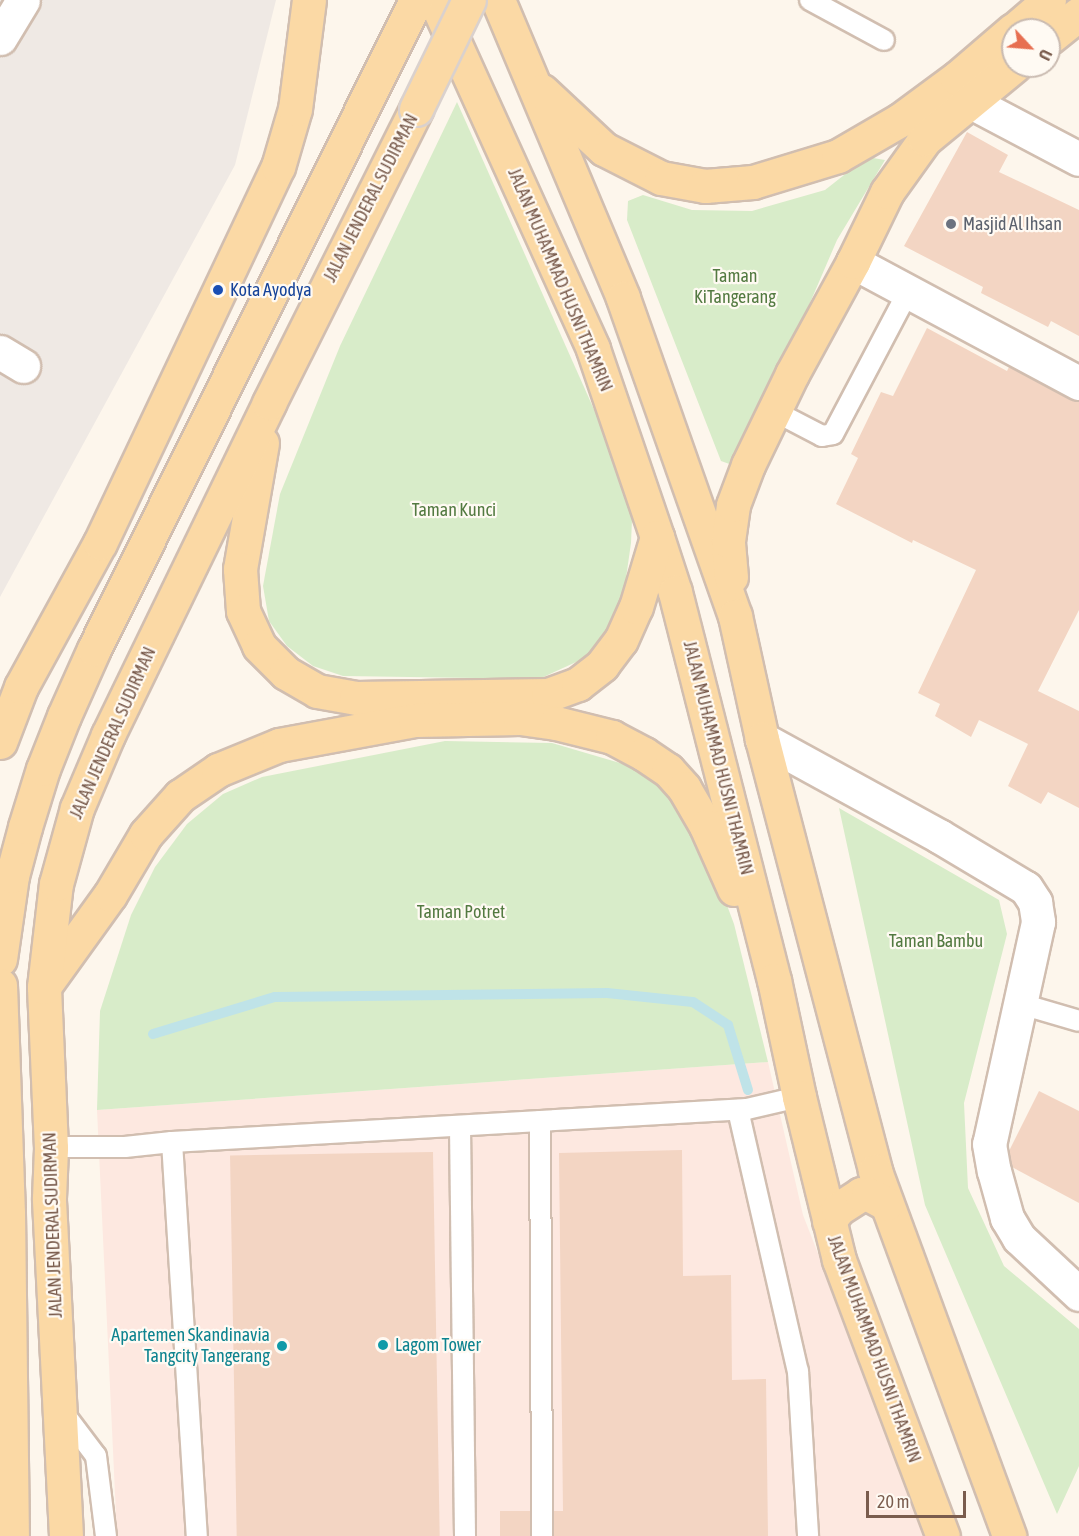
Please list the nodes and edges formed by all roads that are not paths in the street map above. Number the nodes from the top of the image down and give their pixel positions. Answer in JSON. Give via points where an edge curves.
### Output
{"nodes":[{"id":1,"x":23,"y":0,"type":"edge"},
{"id":2,"x":309,"y":0,"type":"edge"},
{"id":3,"x":416,"y":0,"type":"edge"},
{"id":4,"x":435,"y":0,"type":"edge"},
{"id":5,"x":469,"y":0,"type":"edge"},
{"id":6,"x":498,"y":0,"type":"edge"},
{"id":7,"x":810,"y":0,"type":"edge"},
{"id":8,"x":1049,"y":0,"type":"edge"},
{"id":9,"x":1079,"y":14,"type":"edge"},
{"id":10,"x":1027,"y":18,"type":"edge"},
{"id":11,"x":1061,"y":28,"type":"edge"},
{"id":12,"x":0,"y":38,"type":"edge"},
{"id":13,"x":884,"y":40,"type":"dead end"},
{"id":14,"x":1001,"y":40,"type":"edge"},
{"id":15,"x":1001,"y":76,"type":"edge"},
{"id":16,"x":532,"y":81,"type":"junction"},
{"id":17,"x":969,"y":101,"type":"junction"},
{"id":18,"x":1079,"y":159,"type":"edge"},
{"id":19,"x":853,"y":262,"type":"junction"},
{"id":20,"x":908,"y":292,"type":"junction"},
{"id":21,"x":1079,"y":383,"type":"edge"},
{"id":22,"x":268,"y":403,"type":"junction"},
{"id":23,"x":774,"y":411,"type":"junction"},
{"id":24,"x":657,"y":537,"type":"junction"},
{"id":25,"x":735,"y":616,"type":"junction"},
{"id":26,"x":762,"y":739,"type":"junction"},
{"id":27,"x":0,"y":742,"type":"edge"},
{"id":28,"x":0,"y":959,"type":"edge"},
{"id":29,"x":774,"y":980,"type":"junction"},
{"id":30,"x":0,"y":985,"type":"edge"},
{"id":31,"x":44,"y":987,"type":"junction"},
{"id":32,"x":1021,"y":1004,"type":"junction"},
{"id":33,"x":1079,"y":1021,"type":"edge"},
{"id":34,"x":3,"y":1091,"type":"edge"},
{"id":35,"x":799,"y":1097,"type":"junction"},
{"id":36,"x":738,"y":1110,"type":"junction"},
{"id":37,"x":540,"y":1121,"type":"junction"},
{"id":38,"x":460,"y":1126,"type":"junction"},
{"id":39,"x":172,"y":1142,"type":"junction"},
{"id":40,"x":51,"y":1147,"type":"junction"},
{"id":41,"x":875,"y":1171,"type":"junction"},
{"id":42,"x":887,"y":1204,"type":"junction"},
{"id":43,"x":825,"y":1206,"type":"junction"},
{"id":44,"x":4,"y":1214,"type":"edge"},
{"id":45,"x":1079,"y":1294,"type":"edge"},
{"id":46,"x":61,"y":1409,"type":"junction"},
{"id":47,"x":12,"y":1536,"type":"edge"},
{"id":48,"x":66,"y":1536,"type":"edge"},
{"id":49,"x":106,"y":1536,"type":"edge"},
{"id":50,"x":197,"y":1536,"type":"edge"},
{"id":51,"x":465,"y":1536,"type":"edge"},
{"id":52,"x":542,"y":1536,"type":"edge"},
{"id":53,"x":807,"y":1536,"type":"edge"},
{"id":54,"x":943,"y":1536,"type":"edge"},
{"id":55,"x":1009,"y":1536,"type":"edge"}],
"edges":[{"from":1,"to":12,"type":"street"},
{"from":2,"to":27,"type":"main road","via":[[295,109],[278,167],[100,543],[21,687]]},
{"from":3,"to":28,"type":"main road","via":[[64,716],[43,769],[12,876]]},
{"from":4,"to":24,"type":"main road","name":"JALAN MUHAMMAD HUSNI THAMRIN","via":[[593,349]]},
{"from":5,"to":22,"type":"main road","name":"JALAN JENDERAL SUDIRMAN","bridge":true},
{"from":6,"to":16,"type":"main road"},
{"from":7,"to":13,"type":"lane"},
{"from":8,"to":10,"type":"main road"},
{"from":9,"to":11,"type":"main road"},
{"from":14,"to":16,"type":"main road","via":[[957,78],[838,156],[753,182],[705,186],[661,178],[604,149]]},
{"from":15,"to":17,"type":"main road"},
{"from":16,"to":25,"type":"main road","via":[[624,298]]},
{"from":17,"to":18,"type":"street"},
{"from":17,"to":19,"type":"main road","via":[[925,139],[887,192]]},
{"from":19,"to":20,"type":"street"},
{"from":19,"to":23,"type":"main road"},
{"from":20,"to":21,"type":"street"},
{"from":20,"to":23,"type":"lane","via":[[833,434],[822,436]]},
{"from":22,"to":24,"type":"main road","via":[[240,569],[243,611],[259,646],[286,674],[317,691],[356,699],[548,695],[578,684],[602,666],[621,640],[636,607]]},
{"from":22,"to":31,"type":"main road","name":"JALAN JENDERAL SUDIRMAN","via":[[77,808],[56,884]]},
{"from":23,"to":25,"type":"main road","via":[[733,506],[728,541]]},
{"from":24,"to":29,"type":"main road","name":"JALAN MUHAMMAD HUSNI THAMRIN","via":[[675,592]]},
{"from":25,"to":26,"type":"main road"},
{"from":26,"to":32,"type":"street","via":[[1026,888],[1035,902],[1038,922]]},
{"from":26,"to":41,"type":"main road"},
{"from":29,"to":31,"type":"main road","via":[[751,934],[724,862],[684,788],[673,776],[612,737],[520,718],[415,720],[350,730],[279,745],[218,770],[180,796],[146,834],[110,895]]},
{"from":29,"to":35,"type":"main road","name":"JALAN MUHAMMAD HUSNI THAMRIN"},
{"from":30,"to":34,"type":"main road"},
{"from":31,"to":40,"type":"main road","name":"JALAN JENDERAL SUDIRMAN"},
{"from":32,"to":33,"type":"lane"},
{"from":32,"to":45,"type":"street","via":[[989,1144],[994,1171],[1007,1218],[1019,1238]]},
{"from":34,"to":44,"type":"main road"},
{"from":35,"to":36,"type":"lane"},
{"from":35,"to":43,"type":"main road","name":"JALAN MUHAMMAD HUSNI THAMRIN"},
{"from":36,"to":37,"type":"lane"},
{"from":36,"to":53,"type":"lane","via":[[798,1371]]},
{"from":37,"to":38,"type":"lane"},
{"from":37,"to":52,"type":"lane"},
{"from":38,"to":39,"type":"lane"},
{"from":38,"to":51,"type":"lane"},
{"from":39,"to":40,"type":"lane","via":[[126,1147]]},
{"from":39,"to":50,"type":"lane"},
{"from":40,"to":46,"type":"main road","name":"JALAN JENDERAL SUDIRMAN","via":[[49,1198]]},
{"from":41,"to":42,"type":"main road"},
{"from":41,"to":43,"type":"main road"},
{"from":42,"to":43,"type":"main road","via":[[861,1194],[838,1209]]},
{"from":42,"to":55,"type":"main road"},
{"from":43,"to":54,"type":"main road","name":"JALAN MUHAMMAD HUSNI THAMRIN","via":[[849,1289]]},
{"from":44,"to":47,"type":"main road"},
{"from":46,"to":48,"type":"main road","name":"JALAN JENDERAL SUDIRMAN"},
{"from":46,"to":49,"type":"lane","via":[[96,1456]]}]}
